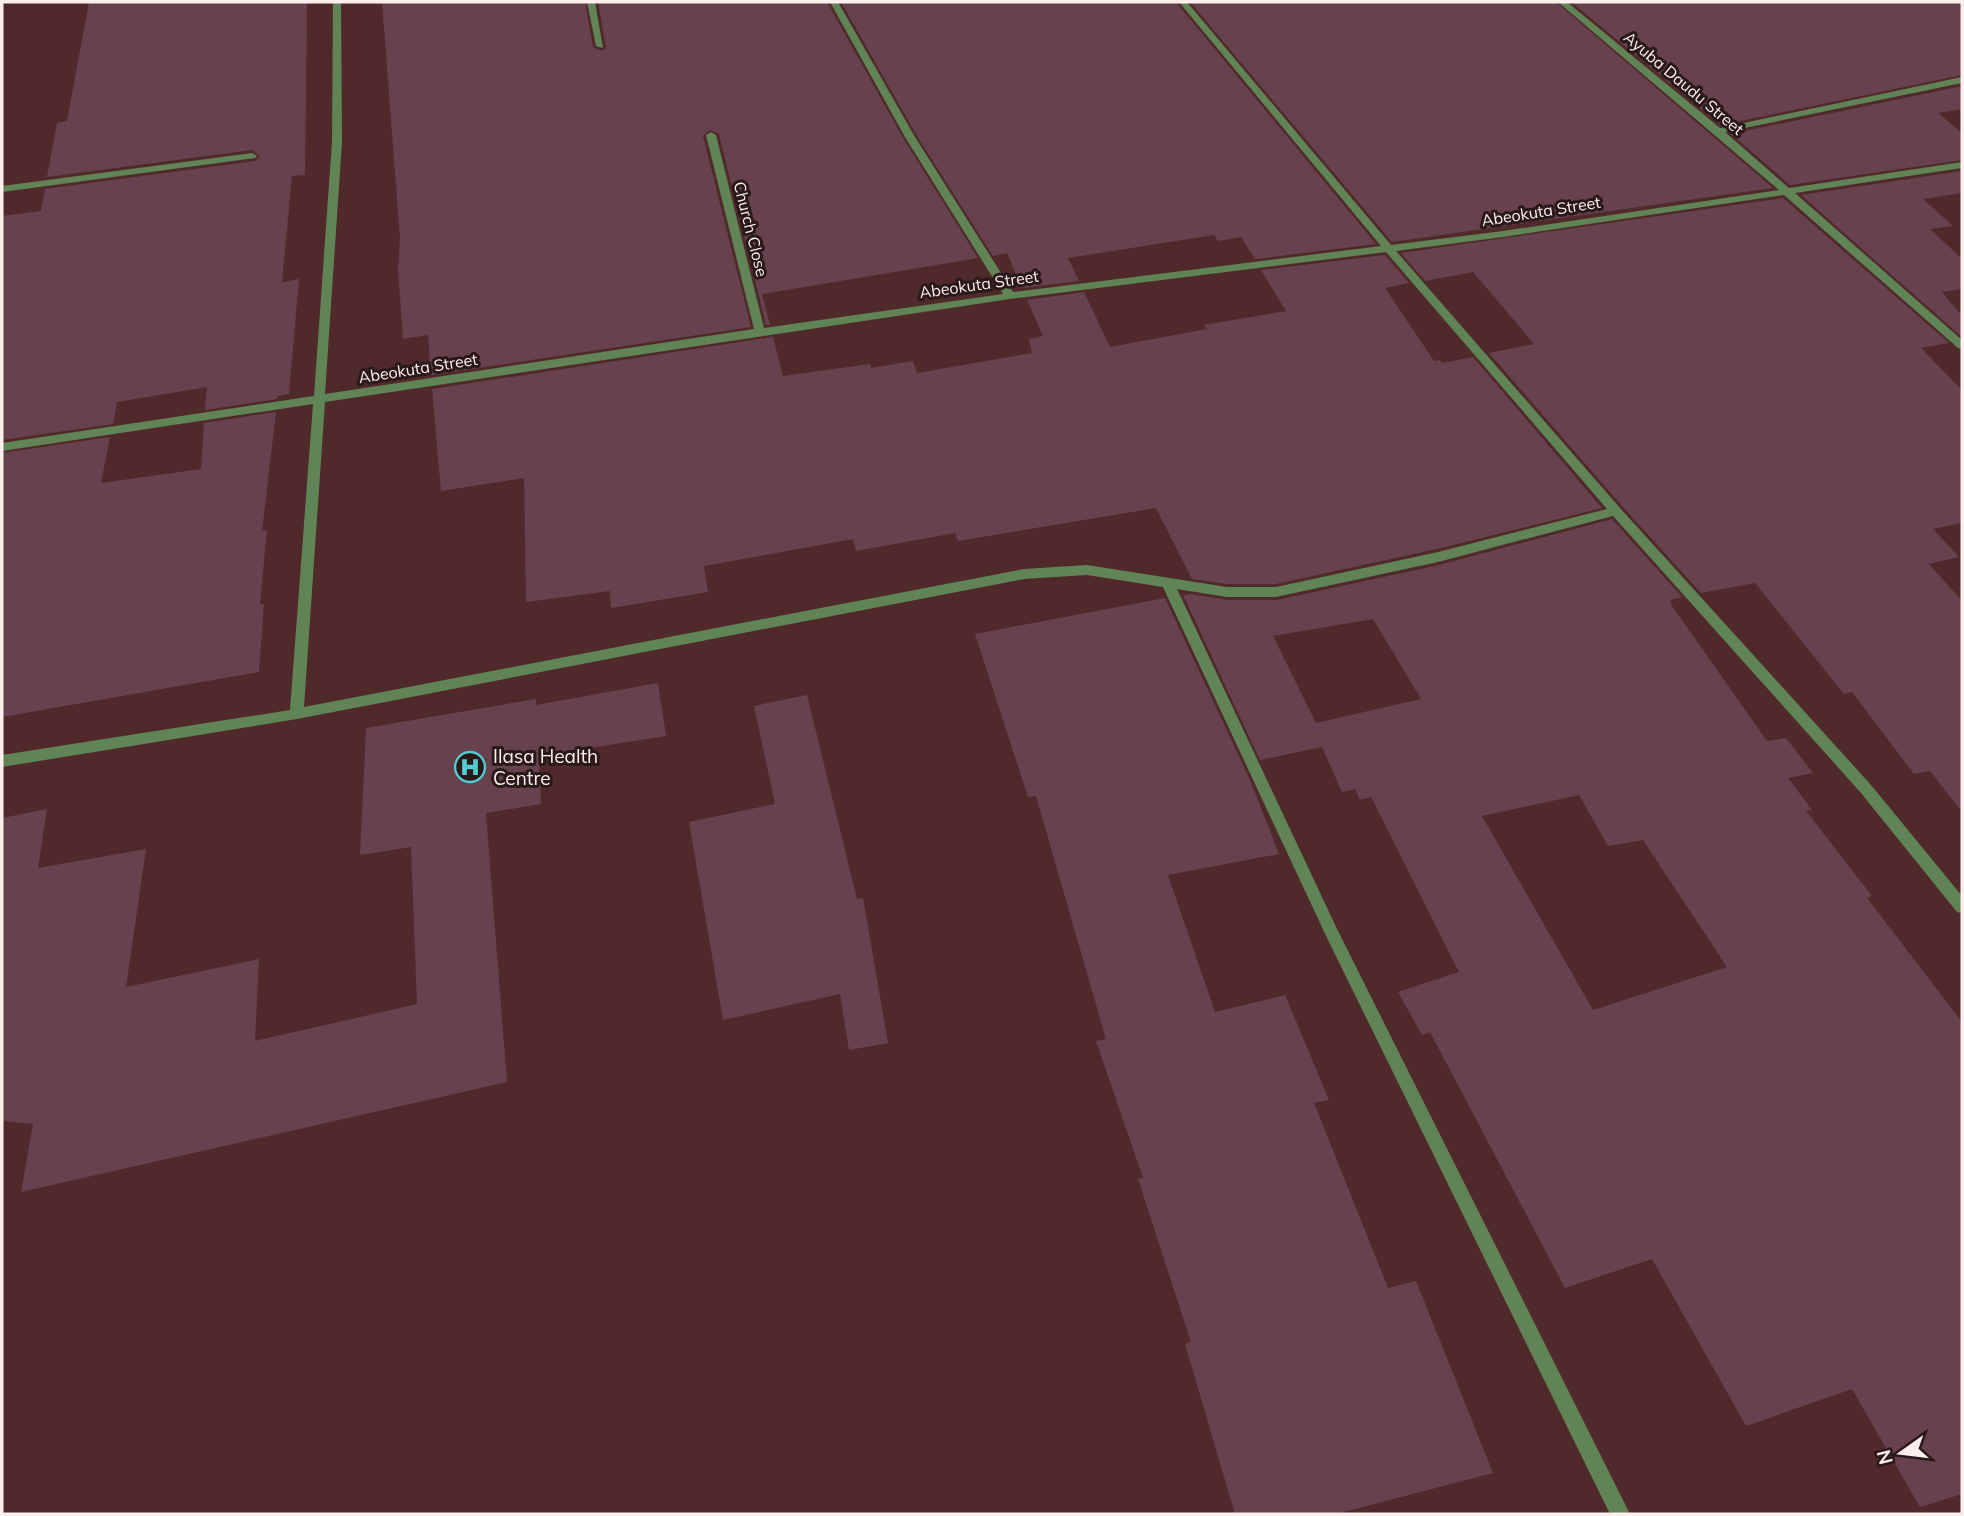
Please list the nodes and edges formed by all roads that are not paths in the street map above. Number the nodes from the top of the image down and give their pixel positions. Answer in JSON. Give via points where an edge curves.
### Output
{"nodes":[{"id":1,"x":337,"y":2,"type":"edge"},
{"id":2,"x":591,"y":2,"type":"edge"},
{"id":3,"x":834,"y":2,"type":"edge"},
{"id":4,"x":1183,"y":2,"type":"edge"},
{"id":5,"x":1562,"y":2,"type":"edge"},
{"id":6,"x":600,"y":46,"type":"dead end"},
{"id":7,"x":1962,"y":80,"type":"edge"},
{"id":8,"x":1717,"y":131,"type":"junction"},
{"id":9,"x":711,"y":135,"type":"dead end"},
{"id":10,"x":252,"y":156,"type":"dead end"},
{"id":11,"x":1962,"y":165,"type":"edge"},
{"id":12,"x":2,"y":189,"type":"edge"},
{"id":13,"x":1784,"y":190,"type":"junction"},
{"id":14,"x":1388,"y":248,"type":"junction"},
{"id":15,"x":1010,"y":296,"type":"junction"},
{"id":16,"x":760,"y":331,"type":"junction"},
{"id":17,"x":1962,"y":346,"type":"edge"},
{"id":18,"x":318,"y":399,"type":"junction"},
{"id":19,"x":2,"y":447,"type":"edge"},
{"id":20,"x":1616,"y":511,"type":"junction"},
{"id":21,"x":1169,"y":585,"type":"junction"},
{"id":22,"x":297,"y":714,"type":"junction"},
{"id":23,"x":2,"y":761,"type":"edge"},
{"id":24,"x":1962,"y":907,"type":"edge"},
{"id":25,"x":1620,"y":1514,"type":"edge"}],
"edges":[{"from":1,"to":18,"type":"street","via":[[337,142]]},
{"from":2,"to":6,"type":"street"},
{"from":3,"to":15,"type":"street","via":[[910,137]]},
{"from":4,"to":14,"type":"street"},
{"from":5,"to":8,"type":"street","name":"Ayuba Daudu Street"},
{"from":7,"to":8,"type":"street"},
{"from":8,"to":13,"type":"street","name":"Ayuba Daudu Street"},
{"from":9,"to":16,"type":"street","name":"Church Close"},
{"from":10,"to":12,"type":"street"},
{"from":11,"to":13,"type":"street","name":"Abeokuta Street"},
{"from":13,"to":14,"type":"street","name":"Abeokuta Street"},
{"from":13,"to":17,"type":"street","name":"Ayuba Daudu Street"},
{"from":14,"to":15,"type":"street","name":"Abeokuta Street"},
{"from":14,"to":20,"type":"street"},
{"from":15,"to":16,"type":"street","name":"Abeokuta Street"},
{"from":16,"to":18,"type":"street","name":"Abeokuta Street"},
{"from":18,"to":19,"type":"street","name":"Abeokuta Street"},
{"from":18,"to":22,"type":"street"},
{"from":20,"to":21,"type":"street","via":[[1276,592]]},
{"from":20,"to":24,"type":"street","via":[[1867,789]]},
{"from":21,"to":22,"type":"street","via":[[1087,570],[1024,574]]},
{"from":21,"to":25,"type":"street","via":[[1359,994]]},
{"from":22,"to":23,"type":"street"}]}
